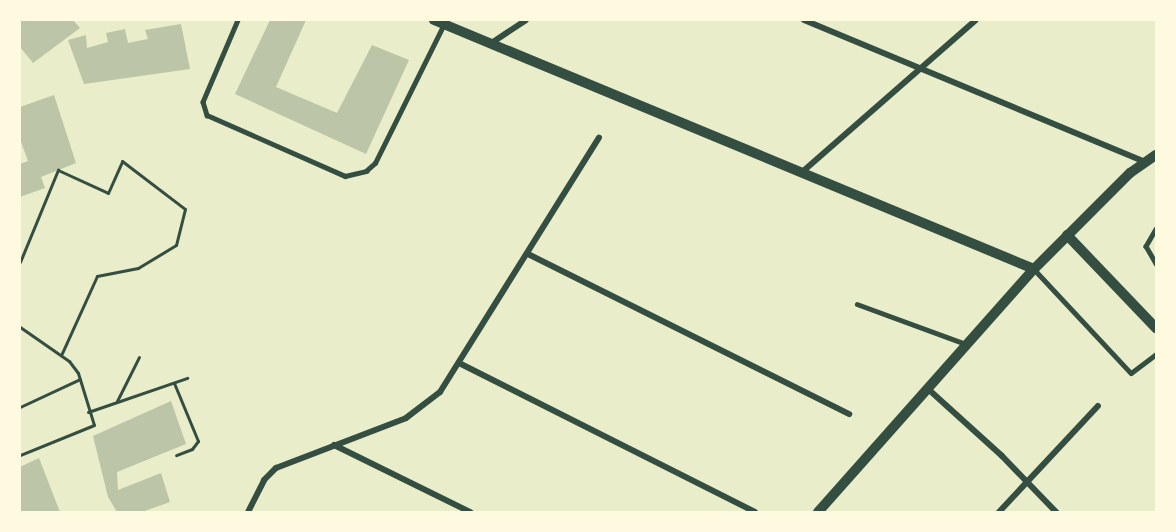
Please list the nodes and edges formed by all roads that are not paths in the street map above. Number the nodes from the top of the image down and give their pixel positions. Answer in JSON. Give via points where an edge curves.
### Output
{"nodes":[{"id":1,"x":238,"y":20,"type":"edge"},
{"id":2,"x":526,"y":20,"type":"edge"},
{"id":3,"x":804,"y":20,"type":"edge"},
{"id":4,"x":976,"y":20,"type":"edge"},
{"id":5,"x":439,"y":21,"type":"edge"},
{"id":6,"x":490,"y":44,"type":"junction"},
{"id":7,"x":922,"y":69,"type":"junction"},
{"id":8,"x":598,"y":138,"type":"dead end"},
{"id":9,"x":1156,"y":155,"type":"edge"},
{"id":10,"x":1145,"y":162,"type":"junction"},
{"id":11,"x":801,"y":173,"type":"junction"},
{"id":12,"x":1156,"y":229,"type":"edge"},
{"id":13,"x":1067,"y":235,"type":"junction"},
{"id":14,"x":528,"y":254,"type":"junction"},
{"id":15,"x":1156,"y":263,"type":"edge"},
{"id":16,"x":1034,"y":269,"type":"junction"},
{"id":17,"x":857,"y":304,"type":"dead end"},
{"id":18,"x":1156,"y":328,"type":"edge"},
{"id":19,"x":966,"y":344,"type":"junction"},
{"id":20,"x":1156,"y":354,"type":"edge"},
{"id":21,"x":461,"y":364,"type":"junction"},
{"id":22,"x":927,"y":388,"type":"junction"},
{"id":23,"x":1098,"y":406,"type":"dead end"},
{"id":24,"x":849,"y":414,"type":"dead end"},
{"id":25,"x":334,"y":445,"type":"junction"},
{"id":26,"x":1027,"y":482,"type":"junction"},
{"id":27,"x":248,"y":513,"type":"edge"},
{"id":28,"x":470,"y":513,"type":"edge"},
{"id":29,"x":755,"y":513,"type":"edge"},
{"id":30,"x":818,"y":513,"type":"edge"},
{"id":31,"x":999,"y":513,"type":"edge"},
{"id":32,"x":1056,"y":513,"type":"edge"}],
"edges":[{"from":1,"to":5,"type":"lane","via":[[204,102],[207,115],[345,177],[366,171],[375,163]]},
{"from":2,"to":6,"type":"street"},
{"from":3,"to":7,"type":"street"},
{"from":4,"to":7,"type":"street"},
{"from":5,"to":6,"type":"street"},
{"from":6,"to":11,"type":"street"},
{"from":7,"to":10,"type":"street"},
{"from":7,"to":11,"type":"street"},
{"from":8,"to":14,"type":"street"},
{"from":9,"to":10,"type":"street"},
{"from":10,"to":13,"type":"street"},
{"from":11,"to":16,"type":"street"},
{"from":12,"to":15,"type":"lane","via":[[1146,246]]},
{"from":13,"to":16,"type":"street"},
{"from":13,"to":18,"type":"street"},
{"from":14,"to":21,"type":"street"},
{"from":14,"to":24,"type":"street"},
{"from":16,"to":19,"type":"street"},
{"from":16,"to":20,"type":"lane","via":[[1131,373]]},
{"from":17,"to":19,"type":"lane"},
{"from":19,"to":22,"type":"street"},
{"from":21,"to":25,"type":"street","via":[[440,392],[406,418]]},
{"from":21,"to":29,"type":"street"},
{"from":22,"to":26,"type":"street"},
{"from":22,"to":30,"type":"street"},
{"from":23,"to":26,"type":"street"},
{"from":25,"to":27,"type":"street","via":[[276,468],[264,480]]},
{"from":25,"to":28,"type":"street"},
{"from":26,"to":31,"type":"street"},
{"from":26,"to":32,"type":"street"}]}
